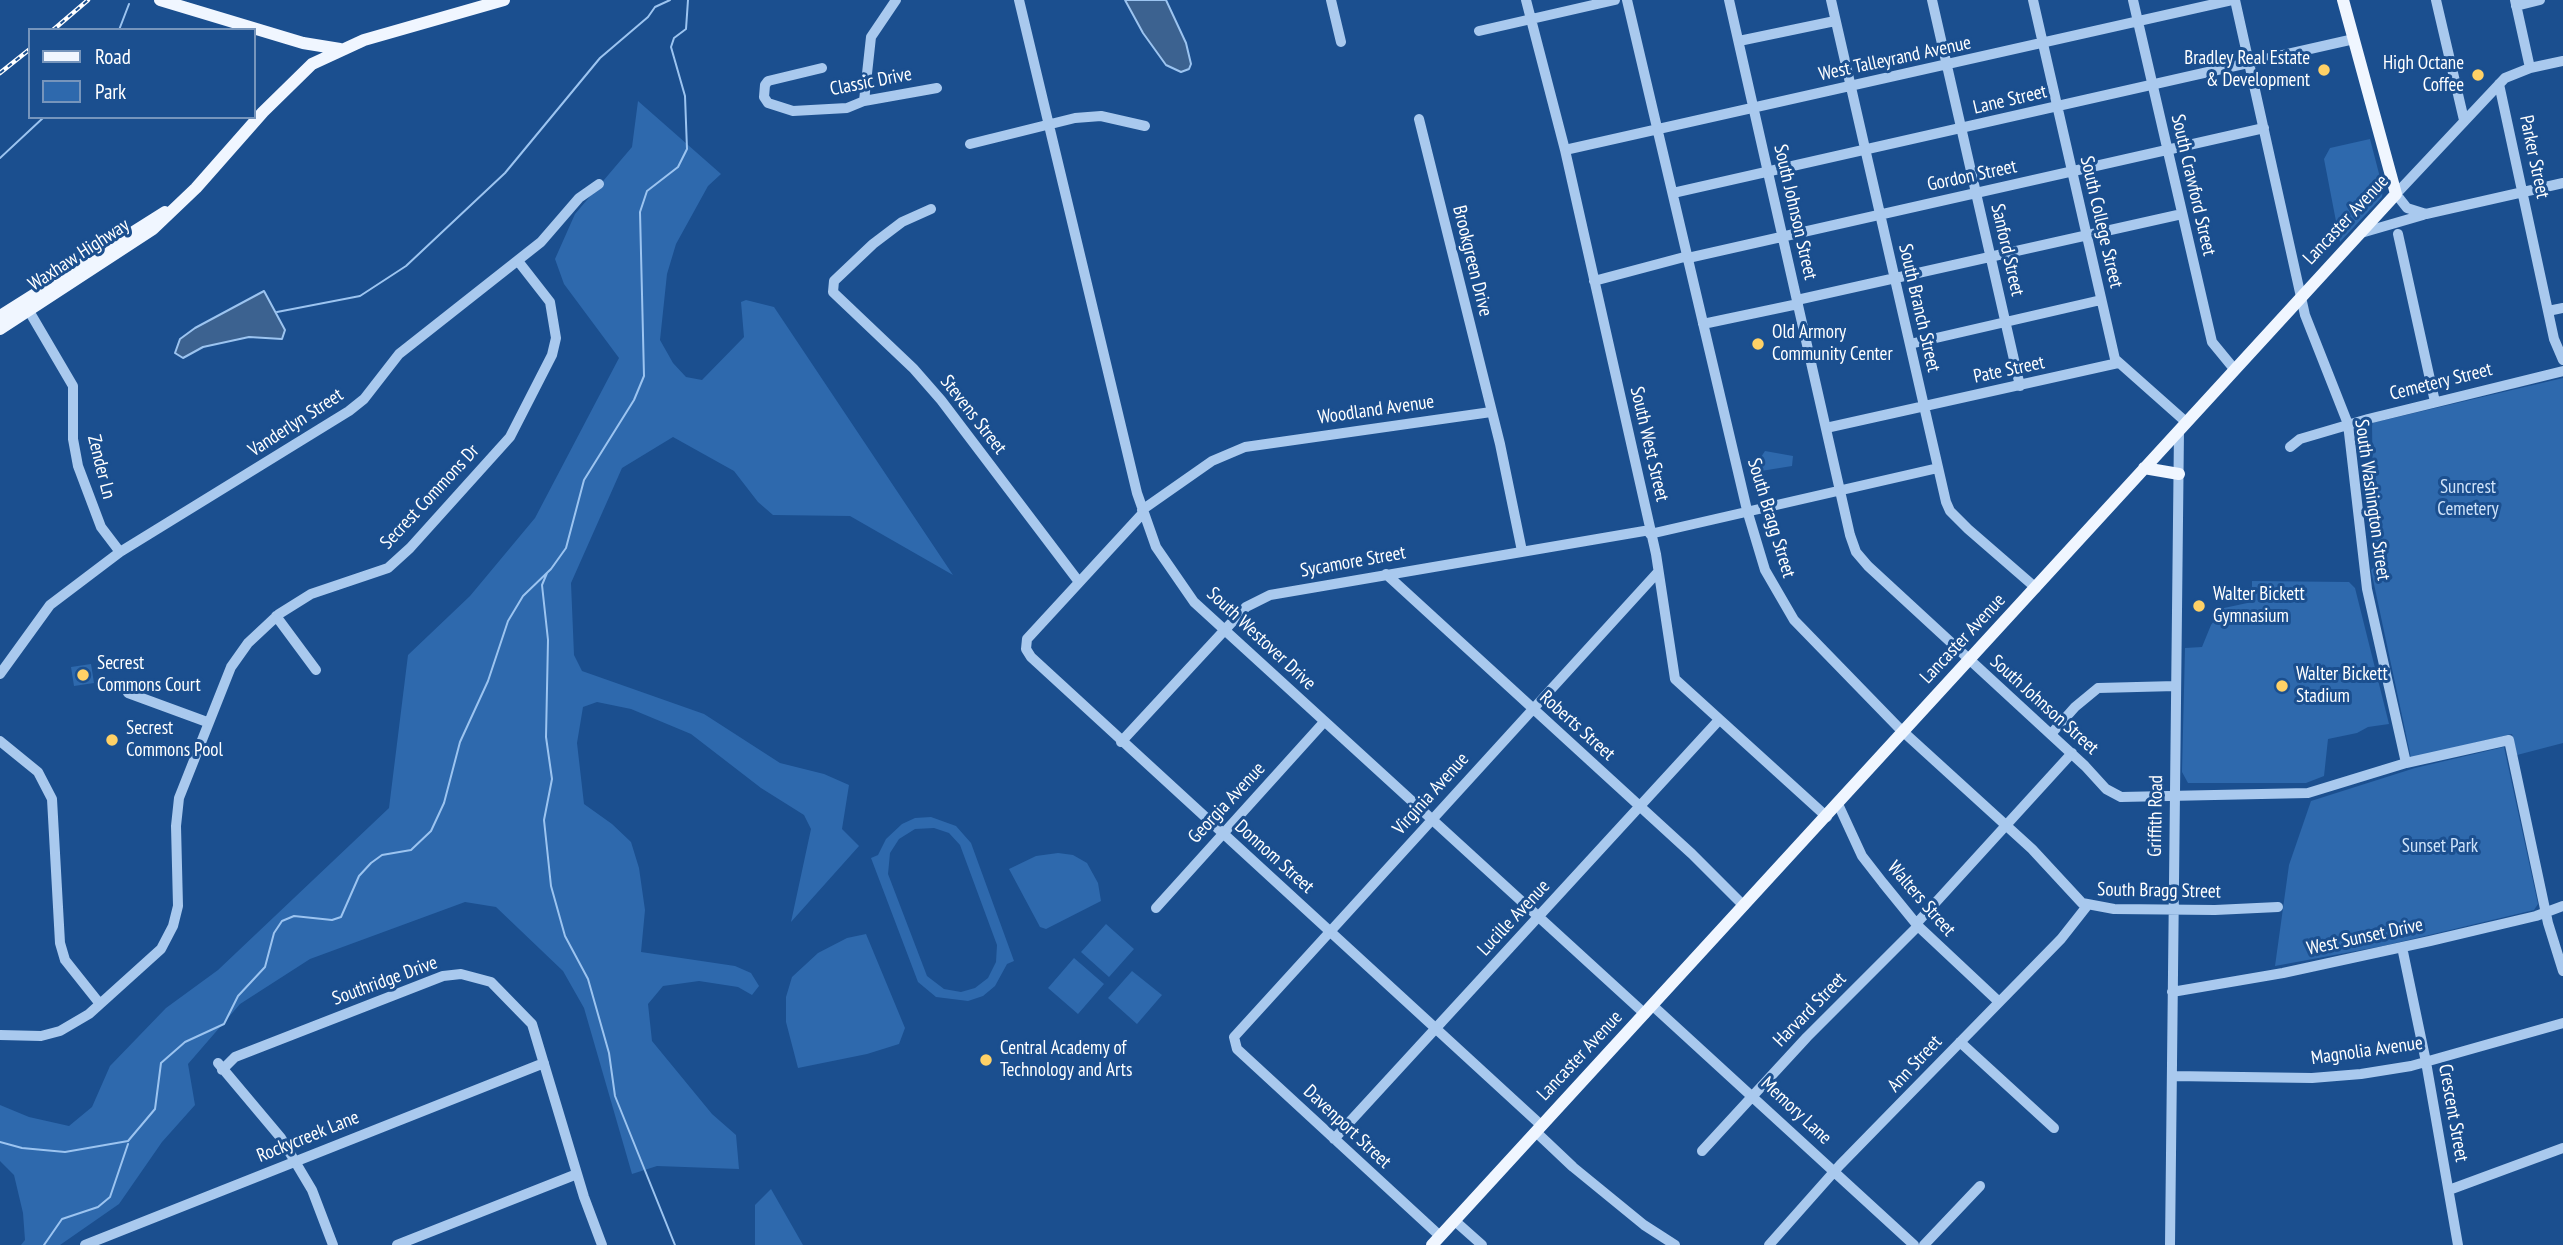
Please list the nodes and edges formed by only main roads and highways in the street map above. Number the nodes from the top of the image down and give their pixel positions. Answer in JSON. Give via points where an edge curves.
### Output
{"nodes":[{"id":1,"x":160,"y":0,"type":"edge"},
{"id":2,"x":504,"y":0,"type":"edge"},
{"id":3,"x":2343,"y":0,"type":"edge"},
{"id":4,"x":253,"y":28,"type":"edge"},
{"id":5,"x":256,"y":29,"type":"edge"},
{"id":6,"x":341,"y":49,"type":"junction"},
{"id":7,"x":174,"y":207,"type":"junction"},
{"id":8,"x":51,"y":283,"type":"junction"},
{"id":9,"x":29,"y":311,"type":"junction"},
{"id":10,"x":0,"y":316,"type":"edge"},
{"id":11,"x":0,"y":329,"type":"edge"},
{"id":12,"x":2144,"y":468,"type":"junction"},
{"id":13,"x":2179,"y":474,"type":"road end"},
{"id":14,"x":1436,"y":1240,"type":"edge"}],
"edges":[{"from":1,"to":4,"type":"main road"},
{"from":2,"to":6,"type":"main road","name":"Waxhaw Highway"},
{"from":3,"to":12,"type":"main road","name":"Lancaster Avenue","via":[[2396,194]]},
{"from":5,"to":6,"type":"main road"},
{"from":6,"to":7,"type":"main road","name":"Waxhaw Highway","via":[[291,82]]},
{"from":7,"to":8,"type":"main road","name":"Waxhaw Highway"},
{"from":7,"to":9,"type":"main road","name":"Waxhaw Highway","via":[[138,241]]},
{"from":8,"to":9,"type":"main road","via":[[28,306]]},
{"from":8,"to":10,"type":"main road","name":"Waxhaw Highway"},
{"from":9,"to":11,"type":"main road","name":"Waxhaw Highway"},
{"from":12,"to":13,"type":"main road"},
{"from":12,"to":14,"type":"main road","name":"Lancaster Avenue"}]}
